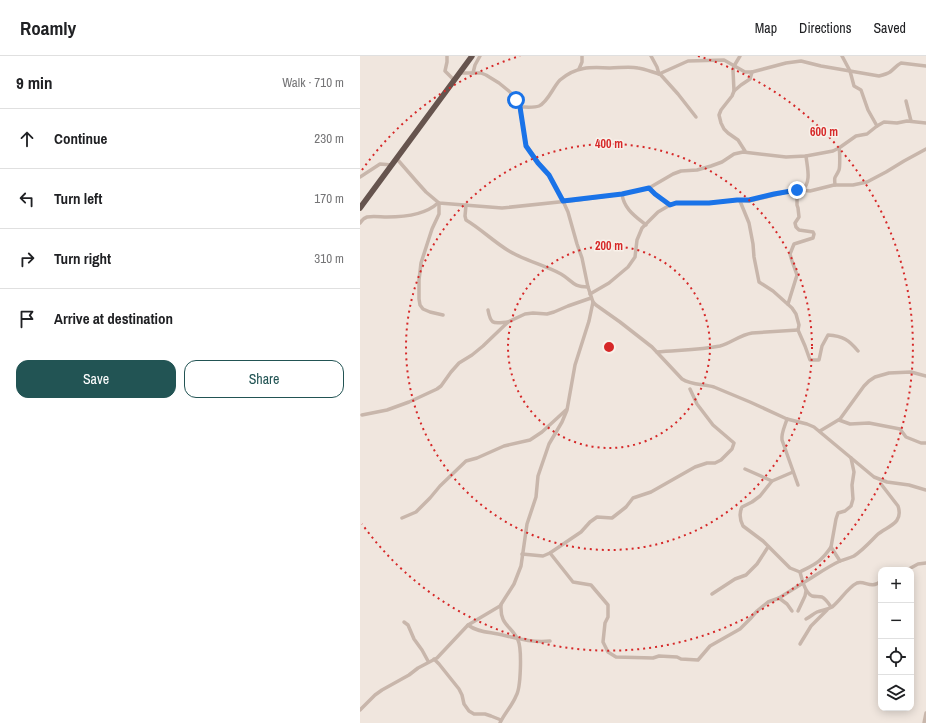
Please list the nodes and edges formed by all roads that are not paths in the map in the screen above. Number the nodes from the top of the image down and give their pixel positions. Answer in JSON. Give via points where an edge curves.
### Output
{"nodes":[{"id":1,"x":447,"y":56,"type":"edge"},
{"id":2,"x":472,"y":56,"type":"edge"},
{"id":3,"x":480,"y":56,"type":"edge"},
{"id":4,"x":582,"y":56,"type":"edge"},
{"id":5,"x":651,"y":56,"type":"edge"},
{"id":6,"x":740,"y":56,"type":"edge"},
{"id":7,"x":842,"y":56,"type":"edge"},
{"id":8,"x":734,"y":66,"type":"junction"},
{"id":9,"x":926,"y":66,"type":"edge"},
{"id":10,"x":579,"y":69,"type":"junction"},
{"id":11,"x":850,"y":71,"type":"junction"},
{"id":12,"x":474,"y":72,"type":"junction"},
{"id":13,"x":752,"y":72,"type":"junction"},
{"id":14,"x":459,"y":73,"type":"junction"},
{"id":15,"x":659,"y":74,"type":"junction"},
{"id":16,"x":454,"y":80,"type":"junction"},
{"id":17,"x":734,"y":91,"type":"junction"},
{"id":18,"x":906,"y":101,"type":"dead end"},
{"id":19,"x":520,"y":107,"type":"junction"},
{"id":20,"x":696,"y":118,"type":"dead end"},
{"id":21,"x":911,"y":121,"type":"junction"},
{"id":22,"x":926,"y":123,"type":"edge"},
{"id":23,"x":877,"y":126,"type":"junction"},
{"id":24,"x":839,"y":148,"type":"junction"},
{"id":25,"x":926,"y":149,"type":"edge"},
{"id":26,"x":745,"y":151,"type":"junction"},
{"id":27,"x":806,"y":156,"type":"junction"},
{"id":28,"x":397,"y":159,"type":"junction"},
{"id":29,"x":392,"y":165,"type":"junction"},
{"id":30,"x":360,"y":177,"type":"edge"},
{"id":31,"x":835,"y":185,"type":"junction"},
{"id":32,"x":649,"y":188,"type":"junction"},
{"id":33,"x":799,"y":190,"type":"junction"},
{"id":34,"x":622,"y":194,"type":"junction"},
{"id":35,"x":563,"y":201,"type":"junction"},
{"id":36,"x":740,"y":201,"type":"junction"},
{"id":37,"x":439,"y":203,"type":"junction"},
{"id":38,"x":466,"y":205,"type":"junction"},
{"id":39,"x":670,"y":205,"type":"junction"},
{"id":40,"x":360,"y":208,"type":"edge"},
{"id":41,"x":360,"y":223,"type":"edge"},
{"id":42,"x":646,"y":225,"type":"junction"},
{"id":43,"x":588,"y":287,"type":"junction"},
{"id":44,"x":592,"y":298,"type":"junction"},
{"id":45,"x":788,"y":304,"type":"junction"},
{"id":46,"x":488,"y":310,"type":"dead end"},
{"id":47,"x":443,"y":315,"type":"dead end"},
{"id":48,"x":508,"y":322,"type":"junction"},
{"id":49,"x":798,"y":330,"type":"junction"},
{"id":50,"x":858,"y":351,"type":"dead end"},
{"id":51,"x":658,"y":352,"type":"junction"},
{"id":52,"x":926,"y":376,"type":"edge"},
{"id":53,"x":690,"y":389,"type":"dead end"},
{"id":54,"x":568,"y":407,"type":"junction"},
{"id":55,"x":362,"y":416,"type":"dead end"},
{"id":56,"x":787,"y":419,"type":"junction"},
{"id":57,"x":839,"y":420,"type":"junction"},
{"id":58,"x":820,"y":431,"type":"junction"},
{"id":59,"x":926,"y":443,"type":"edge"},
{"id":60,"x":851,"y":458,"type":"junction"},
{"id":61,"x":746,"y":469,"type":"dead end"},
{"id":62,"x":793,"y":472,"type":"junction"},
{"id":63,"x":772,"y":481,"type":"junction"},
{"id":64,"x":881,"y":484,"type":"dead end"},
{"id":65,"x":798,"y":486,"type":"dead end"},
{"id":66,"x":926,"y":490,"type":"edge"},
{"id":67,"x":402,"y":518,"type":"dead end"},
{"id":68,"x":768,"y":547,"type":"junction"},
{"id":69,"x":831,"y":547,"type":"junction"},
{"id":70,"x":550,"y":553,"type":"junction"},
{"id":71,"x":522,"y":554,"type":"junction"},
{"id":72,"x":840,"y":561,"type":"junction"},
{"id":73,"x":926,"y":563,"type":"edge"},
{"id":74,"x":912,"y":567,"type":"edge"},
{"id":75,"x":800,"y":572,"type":"junction"},
{"id":76,"x":803,"y":583,"type":"junction"},
{"id":77,"x":878,"y":584,"type":"edge"},
{"id":78,"x":806,"y":591,"type":"junction"},
{"id":79,"x":712,"y":594,"type":"dead end"},
{"id":80,"x":779,"y":598,"type":"junction"},
{"id":81,"x":501,"y":605,"type":"junction"},
{"id":82,"x":829,"y":608,"type":"junction"},
{"id":83,"x":798,"y":611,"type":"dead end"},
{"id":84,"x":792,"y":612,"type":"dead end"},
{"id":85,"x":806,"y":619,"type":"dead end"},
{"id":86,"x":404,"y":622,"type":"dead end"},
{"id":87,"x":468,"y":625,"type":"junction"},
{"id":88,"x":517,"y":639,"type":"junction"},
{"id":89,"x":550,"y":641,"type":"dead end"},
{"id":90,"x":800,"y":644,"type":"dead end"},
{"id":91,"x":434,"y":659,"type":"junction"},
{"id":92,"x":428,"y":662,"type":"junction"},
{"id":93,"x":360,"y":710,"type":"edge"},
{"id":94,"x":926,"y":713,"type":"edge"},
{"id":95,"x":500,"y":722,"type":"edge"},
{"id":96,"x":924,"y":723,"type":"edge"}],
"edges":[{"from":1,"to":16,"type":"street","via":[[445,71]]},
{"from":2,"to":14,"type":"highway"},
{"from":3,"to":12,"type":"street"},
{"from":4,"to":10,"type":"street"},
{"from":5,"to":15,"type":"street"},
{"from":6,"to":8,"type":"street"},
{"from":7,"to":11,"type":"street"},
{"from":8,"to":13,"type":"street","via":[[745,72]]},
{"from":8,"to":15,"type":"street","via":[[724,60],[691,60]]},
{"from":8,"to":17,"type":"street"},
{"from":9,"to":11,"type":"street","via":[[899,63],[887,74],[879,76]]},
{"from":10,"to":15,"type":"street","via":[[629,67]]},
{"from":10,"to":19,"type":"street","via":[[559,81],[540,106]]},
{"from":11,"to":13,"type":"street","via":[[798,61]]},
{"from":11,"to":23,"type":"street","via":[[854,86],[861,90]]},
{"from":12,"to":14,"type":"street"},
{"from":12,"to":19,"type":"street","via":[[486,75],[499,83],[510,92]]},
{"from":13,"to":17,"type":"street","via":[[750,79]]},
{"from":14,"to":16,"type":"highway"},
{"from":15,"to":20,"type":"street"},
{"from":16,"to":28,"type":"highway"},
{"from":17,"to":26,"type":"street","via":[[721,110],[719,118],[724,129],[738,140]]},
{"from":18,"to":21,"type":"street"},
{"from":19,"to":35,"type":"street","via":[[526,146],[549,175]]},
{"from":21,"to":22,"type":"street"},
{"from":21,"to":23,"type":"street","via":[[884,122]]},
{"from":23,"to":24,"type":"street","via":[[865,135],[852,137]]},
{"from":24,"to":27,"type":"street"},
{"from":24,"to":31,"type":"street","via":[[840,168],[834,177]]},
{"from":25,"to":31,"type":"street","via":[[867,182]]},
{"from":26,"to":27,"type":"street","via":[[786,157]]},
{"from":26,"to":32,"type":"street","via":[[704,169],[673,174]]},
{"from":27,"to":33,"type":"street","via":[[808,181],[806,186]]},
{"from":28,"to":29,"type":"highway"},
{"from":28,"to":37,"type":"street"},
{"from":29,"to":30,"type":"street","via":[[380,164]]},
{"from":29,"to":40,"type":"highway"},
{"from":31,"to":33,"type":"street","via":[[810,191]]},
{"from":32,"to":34,"type":"street"},
{"from":32,"to":39,"type":"street"},
{"from":33,"to":36,"type":"street"},
{"from":33,"to":45,"type":"street","via":[[797,205],[800,217],[795,223],[796,227],[814,234],[813,238],[794,244],[792,248],[790,254],[797,275]]},
{"from":34,"to":35,"type":"street"},
{"from":34,"to":42,"type":"street","via":[[626,206]]},
{"from":35,"to":38,"type":"street","via":[[502,208]]},
{"from":35,"to":43,"type":"street","via":[[582,258]]},
{"from":36,"to":39,"type":"street"},
{"from":36,"to":45,"type":"street","via":[[749,223],[759,282]]},
{"from":37,"to":38,"type":"street"},
{"from":37,"to":41,"type":"street","via":[[413,215],[370,217],[364,218]]},
{"from":37,"to":47,"type":"street","via":[[439,214],[421,264],[419,280],[422,309]]},
{"from":38,"to":43,"type":"street","via":[[466,220],[504,248],[563,275],[577,286]]},
{"from":39,"to":42,"type":"street","via":[[658,212]]},
{"from":42,"to":44,"type":"street","via":[[640,231],[633,262]]},
{"from":43,"to":44,"type":"street"},
{"from":44,"to":48,"type":"street","via":[[554,312],[525,314]]},
{"from":44,"to":51,"type":"street","via":[[596,305]]},
{"from":44,"to":54,"type":"street","via":[[589,321],[575,365]]},
{"from":45,"to":49,"type":"street","via":[[796,314]]},
{"from":46,"to":48,"type":"street","via":[[493,322]]},
{"from":48,"to":55,"type":"street","via":[[483,346],[459,363],[437,389],[409,402]]},
{"from":49,"to":50,"type":"street","via":[[810,360],[819,360],[828,335],[838,336],[852,343]]},
{"from":49,"to":51,"type":"street","via":[[745,334],[710,348]]},
{"from":51,"to":56,"type":"street","via":[[685,381],[714,387]]},
{"from":52,"to":57,"type":"street","via":[[910,372],[873,377]]},
{"from":53,"to":70,"type":"street","via":[[697,404],[713,425],[734,443],[732,449],[715,464],[707,463],[695,467],[651,492],[633,498],[612,518],[596,517],[581,532]]},
{"from":54,"to":67,"type":"street","via":[[530,440],[504,446],[466,462],[416,512]]},
{"from":54,"to":71,"type":"street","via":[[549,444],[538,476],[536,497],[527,524]]},
{"from":56,"to":58,"type":"street","via":[[807,424]]},
{"from":56,"to":62,"type":"street","via":[[782,440]]},
{"from":57,"to":58,"type":"street"},
{"from":57,"to":59,"type":"street","via":[[850,424],[869,423],[900,429],[906,437]]},
{"from":58,"to":60,"type":"street"},
{"from":60,"to":66,"type":"street","via":[[877,479]]},
{"from":60,"to":69,"type":"street","via":[[854,472],[853,499],[851,506],[838,513]]},
{"from":61,"to":63,"type":"street"},
{"from":62,"to":63,"type":"street"},
{"from":62,"to":65,"type":"street"},
{"from":63,"to":68,"type":"street","via":[[760,496],[742,507],[740,514],[742,526]]},
{"from":64,"to":72,"type":"street","via":[[898,506],[900,515],[894,524],[853,557]]},
{"from":68,"to":75,"type":"street","via":[[790,568]]},
{"from":68,"to":79,"type":"street","via":[[746,575]]},
{"from":69,"to":72,"type":"street"},
{"from":69,"to":75,"type":"street","via":[[821,560]]},
{"from":70,"to":71,"type":"street","via":[[543,556]]},
{"from":70,"to":80,"type":"street","via":[[573,582],[591,585],[608,605],[603,642],[608,652],[616,657],[659,656],[698,660],[710,646],[740,628],[768,602]]},
{"from":71,"to":81,"type":"street","via":[[516,580]]},
{"from":72,"to":76,"type":"street"},
{"from":73,"to":74,"type":"street"},
{"from":75,"to":76,"type":"street"},
{"from":76,"to":78,"type":"street"},
{"from":76,"to":80,"type":"street"},
{"from":77,"to":82,"type":"street","via":[[860,582]]},
{"from":78,"to":82,"type":"street","via":[[811,596],[826,599]]},
{"from":78,"to":83,"type":"street"},
{"from":80,"to":84,"type":"street"},
{"from":81,"to":87,"type":"street"},
{"from":81,"to":88,"type":"street","via":[[501,615]]},
{"from":82,"to":85,"type":"street"},
{"from":82,"to":90,"type":"street","via":[[811,626]]},
{"from":86,"to":92,"type":"street"},
{"from":87,"to":88,"type":"street","via":[[480,631]]},
{"from":87,"to":91,"type":"street"},
{"from":88,"to":89,"type":"street","via":[[532,642]]},
{"from":88,"to":95,"type":"street","via":[[520,658],[518,692]]},
{"from":91,"to":92,"type":"street"},
{"from":91,"to":95,"type":"street","via":[[459,689],[469,712],[485,714]]},
{"from":92,"to":93,"type":"street","via":[[379,692]]},
{"from":94,"to":96,"type":"street"}]}
